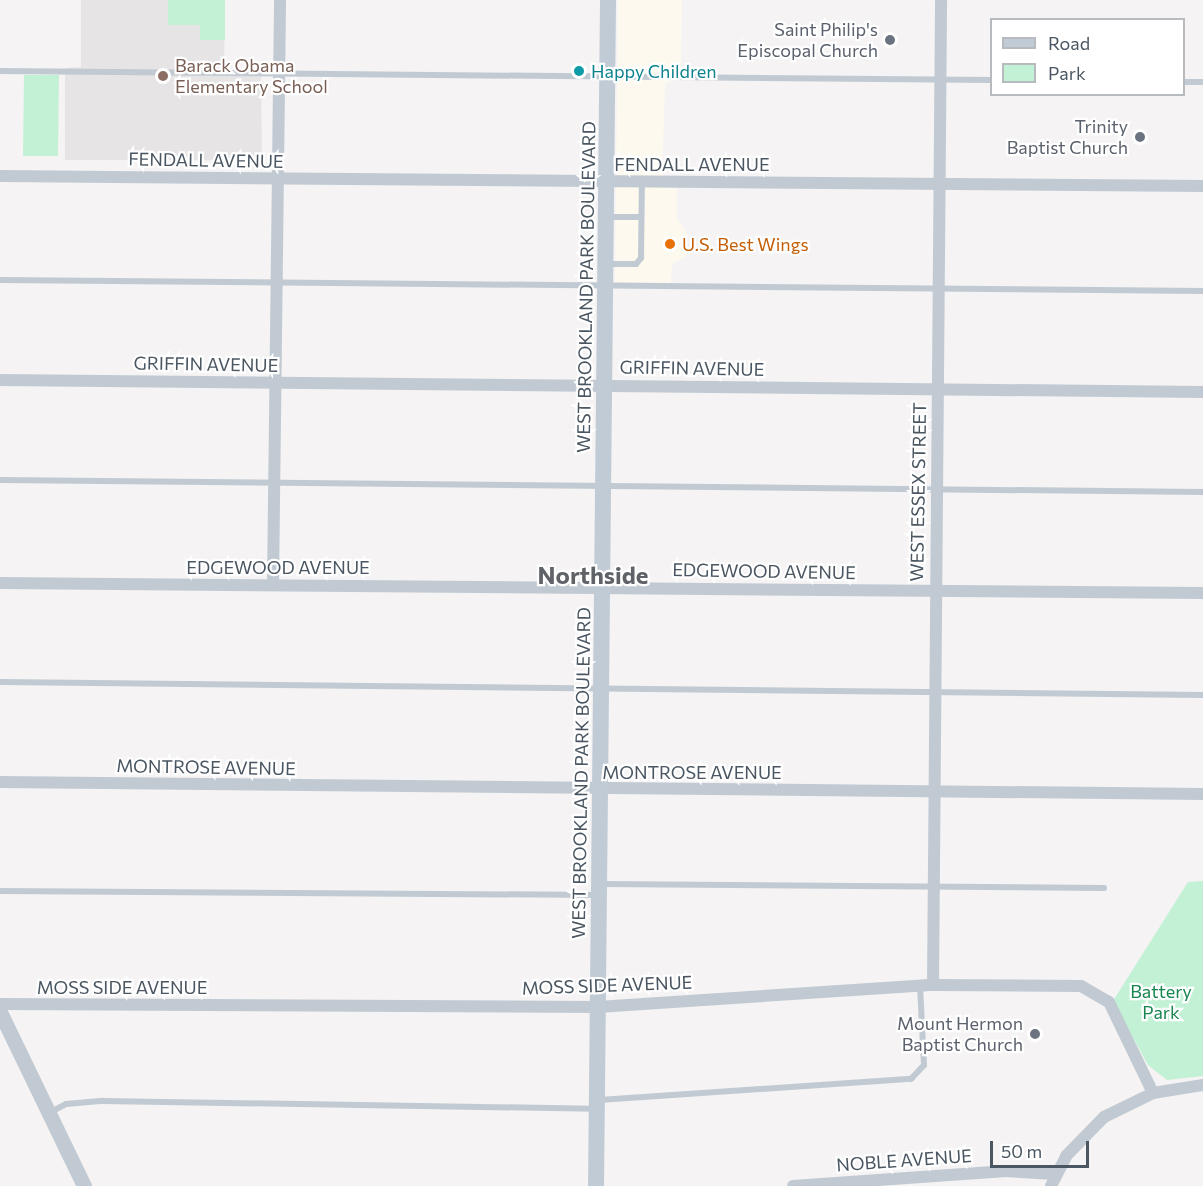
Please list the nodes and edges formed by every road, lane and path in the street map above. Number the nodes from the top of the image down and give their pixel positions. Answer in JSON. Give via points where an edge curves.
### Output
{"nodes":[{"id":1,"x":280,"y":0,"type":"edge"},
{"id":2,"x":608,"y":0,"type":"edge"},
{"id":3,"x":941,"y":0,"type":"edge"},
{"id":4,"x":0,"y":71,"type":"edge"},
{"id":5,"x":279,"y":75,"type":"junction"},
{"id":6,"x":609,"y":77,"type":"junction"},
{"id":7,"x":940,"y":80,"type":"junction"},
{"id":8,"x":990,"y":80,"type":"edge"},
{"id":9,"x":1185,"y":82,"type":"edge"},
{"id":10,"x":1203,"y":82,"type":"edge"},
{"id":11,"x":0,"y":176,"type":"edge"},
{"id":12,"x":277,"y":178,"type":"junction"},
{"id":13,"x":606,"y":181,"type":"junction"},
{"id":14,"x":642,"y":182,"type":"junction"},
{"id":15,"x":939,"y":184,"type":"junction"},
{"id":16,"x":1203,"y":186,"type":"edge"},
{"id":17,"x":606,"y":217,"type":"junction"},
{"id":18,"x":641,"y":218,"type":"junction"},
{"id":19,"x":605,"y":264,"type":"junction"},
{"id":20,"x":0,"y":280,"type":"edge"},
{"id":21,"x":276,"y":282,"type":"junction"},
{"id":22,"x":605,"y":285,"type":"junction"},
{"id":23,"x":938,"y":288,"type":"junction"},
{"id":24,"x":1203,"y":291,"type":"edge"},
{"id":25,"x":0,"y":380,"type":"edge"},
{"id":26,"x":274,"y":383,"type":"junction"},
{"id":27,"x":604,"y":385,"type":"junction"},
{"id":28,"x":938,"y":389,"type":"junction"},
{"id":29,"x":1203,"y":392,"type":"edge"},
{"id":30,"x":0,"y":480,"type":"edge"},
{"id":31,"x":275,"y":482,"type":"junction"},
{"id":32,"x":603,"y":483,"type":"junction"},
{"id":33,"x":937,"y":490,"type":"junction"},
{"id":34,"x":1203,"y":492,"type":"edge"},
{"id":35,"x":0,"y":582,"type":"edge"},
{"id":36,"x":273,"y":585,"type":"junction"},
{"id":37,"x":602,"y":587,"type":"junction"},
{"id":38,"x":935,"y":591,"type":"junction"},
{"id":39,"x":1203,"y":593,"type":"edge"},
{"id":40,"x":0,"y":682,"type":"edge"},
{"id":41,"x":601,"y":686,"type":"junction"},
{"id":42,"x":934,"y":691,"type":"junction"},
{"id":43,"x":1203,"y":694,"type":"edge"},
{"id":44,"x":0,"y":782,"type":"edge"},
{"id":45,"x":600,"y":790,"type":"junction"},
{"id":46,"x":934,"y":792,"type":"junction"},
{"id":47,"x":1203,"y":794,"type":"edge"},
{"id":48,"x":934,"y":886,"type":"junction"},
{"id":49,"x":1104,"y":888,"type":"dead end"},
{"id":50,"x":599,"y":889,"type":"junction"},
{"id":51,"x":0,"y":891,"type":"edge"},
{"id":52,"x":927,"y":985,"type":"junction"},
{"id":53,"x":0,"y":1004,"type":"edge"},
{"id":54,"x":598,"y":1007,"type":"junction"},
{"id":55,"x":0,"y":1012,"type":"edge"},
{"id":56,"x":1203,"y":1085,"type":"edge"},
{"id":57,"x":1154,"y":1093,"type":"junction"},
{"id":58,"x":597,"y":1105,"type":"junction"},
{"id":59,"x":49,"y":1113,"type":"junction"},
{"id":60,"x":1052,"y":1180,"type":"edge"},
{"id":61,"x":84,"y":1186,"type":"edge"},
{"id":62,"x":596,"y":1186,"type":"edge"},
{"id":63,"x":793,"y":1186,"type":"edge"}],
"edges":[{"from":1,"to":5,"type":"street"},
{"from":2,"to":6,"type":"main road","name":"WEST BROOKLAND PARK BOULEVARD"},
{"from":3,"to":7,"type":"street","name":"WEST ESSEX STREET"},
{"from":4,"to":5,"type":"lane"},
{"from":5,"to":6,"type":"lane"},
{"from":5,"to":12,"type":"street"},
{"from":6,"to":7,"type":"lane"},
{"from":6,"to":13,"type":"main road","name":"WEST BROOKLAND PARK BOULEVARD"},
{"from":7,"to":8,"type":"lane"},
{"from":7,"to":15,"type":"street","name":"WEST ESSEX STREET"},
{"from":9,"to":10,"type":"lane"},
{"from":11,"to":12,"type":"street","name":"FENDALL AVENUE"},
{"from":12,"to":13,"type":"street","name":"FENDALL AVENUE"},
{"from":12,"to":21,"type":"street"},
{"from":13,"to":14,"type":"street","name":"FENDALL AVENUE"},
{"from":13,"to":17,"type":"main road","name":"WEST BROOKLAND PARK BOULEVARD"},
{"from":14,"to":15,"type":"street","name":"FENDALL AVENUE"},
{"from":14,"to":18,"type":"lane"},
{"from":15,"to":16,"type":"street","name":"FENDALL AVENUE"},
{"from":15,"to":23,"type":"street","name":"WEST ESSEX STREET"},
{"from":17,"to":18,"type":"lane"},
{"from":17,"to":19,"type":"main road","name":"WEST BROOKLAND PARK BOULEVARD"},
{"from":18,"to":19,"type":"lane","via":[[641,258],[636,264]]},
{"from":19,"to":22,"type":"main road","name":"WEST BROOKLAND PARK BOULEVARD"},
{"from":20,"to":21,"type":"lane"},
{"from":21,"to":22,"type":"lane"},
{"from":21,"to":26,"type":"street"},
{"from":22,"to":23,"type":"lane"},
{"from":22,"to":27,"type":"main road","name":"WEST BROOKLAND PARK BOULEVARD"},
{"from":23,"to":24,"type":"lane"},
{"from":23,"to":28,"type":"street","name":"WEST ESSEX STREET"},
{"from":25,"to":26,"type":"street","name":"GRIFFIN AVENUE"},
{"from":26,"to":27,"type":"street","name":"GRIFFIN AVENUE"},
{"from":26,"to":31,"type":"street"},
{"from":27,"to":28,"type":"street","name":"GRIFFIN AVENUE"},
{"from":27,"to":32,"type":"main road","name":"WEST BROOKLAND PARK BOULEVARD"},
{"from":28,"to":29,"type":"street","name":"GRIFFIN AVENUE"},
{"from":28,"to":33,"type":"street","name":"WEST ESSEX STREET"},
{"from":30,"to":31,"type":"lane"},
{"from":31,"to":32,"type":"lane"},
{"from":31,"to":36,"type":"street"},
{"from":32,"to":33,"type":"lane"},
{"from":32,"to":37,"type":"main road","name":"WEST BROOKLAND PARK BOULEVARD"},
{"from":33,"to":34,"type":"lane"},
{"from":33,"to":38,"type":"street","name":"WEST ESSEX STREET"},
{"from":35,"to":36,"type":"street","name":"EDGEWOOD AVENUE"},
{"from":36,"to":37,"type":"street","name":"EDGEWOOD AVENUE"},
{"from":37,"to":38,"type":"street","name":"EDGEWOOD AVENUE"},
{"from":37,"to":41,"type":"main road","name":"WEST BROOKLAND PARK BOULEVARD"},
{"from":38,"to":39,"type":"street","name":"EDGEWOOD AVENUE"},
{"from":38,"to":42,"type":"street","name":"WEST ESSEX STREET"},
{"from":40,"to":41,"type":"lane"},
{"from":41,"to":42,"type":"lane"},
{"from":41,"to":45,"type":"main road","name":"WEST BROOKLAND PARK BOULEVARD"},
{"from":42,"to":43,"type":"lane"},
{"from":42,"to":46,"type":"street","name":"WEST ESSEX STREET"},
{"from":44,"to":45,"type":"street","name":"MONTROSE AVENUE"},
{"from":45,"to":46,"type":"street","name":"MONTROSE AVENUE"},
{"from":45,"to":50,"type":"main road","name":"WEST BROOKLAND PARK BOULEVARD"},
{"from":46,"to":47,"type":"street","name":"MONTROSE AVENUE"},
{"from":46,"to":48,"type":"street","name":"WEST ESSEX STREET"},
{"from":48,"to":49,"type":"lane"},
{"from":48,"to":50,"type":"lane"},
{"from":48,"to":52,"type":"street","name":"WEST ESSEX STREET"},
{"from":50,"to":51,"type":"lane"},
{"from":50,"to":54,"type":"main road","name":"WEST BROOKLAND PARK BOULEVARD"},
{"from":52,"to":54,"type":"street","name":"MOSS SIDE AVENUE"},
{"from":52,"to":57,"type":"street","name":"MOSS SIDE AVENUE","via":[[1092,989],[1109,1002]]},
{"from":52,"to":58,"type":"lane","via":[[924,1065],[911,1079]]},
{"from":53,"to":54,"type":"street","name":"MOSS SIDE AVENUE"},
{"from":54,"to":58,"type":"main road","name":"WEST BROOKLAND PARK BOULEVARD"},
{"from":55,"to":59,"type":"street"},
{"from":56,"to":57,"type":"street"},
{"from":57,"to":60,"type":"street","via":[[1104,1117],[1066,1155]]},
{"from":58,"to":59,"type":"lane","via":[[103,1101],[66,1104]]},
{"from":58,"to":62,"type":"main road","name":"WEST BROOKLAND PARK BOULEVARD"},
{"from":59,"to":61,"type":"street"},
{"from":60,"to":63,"type":"street","name":"NOBLE AVENUE","via":[[1006,1171]]}]}
